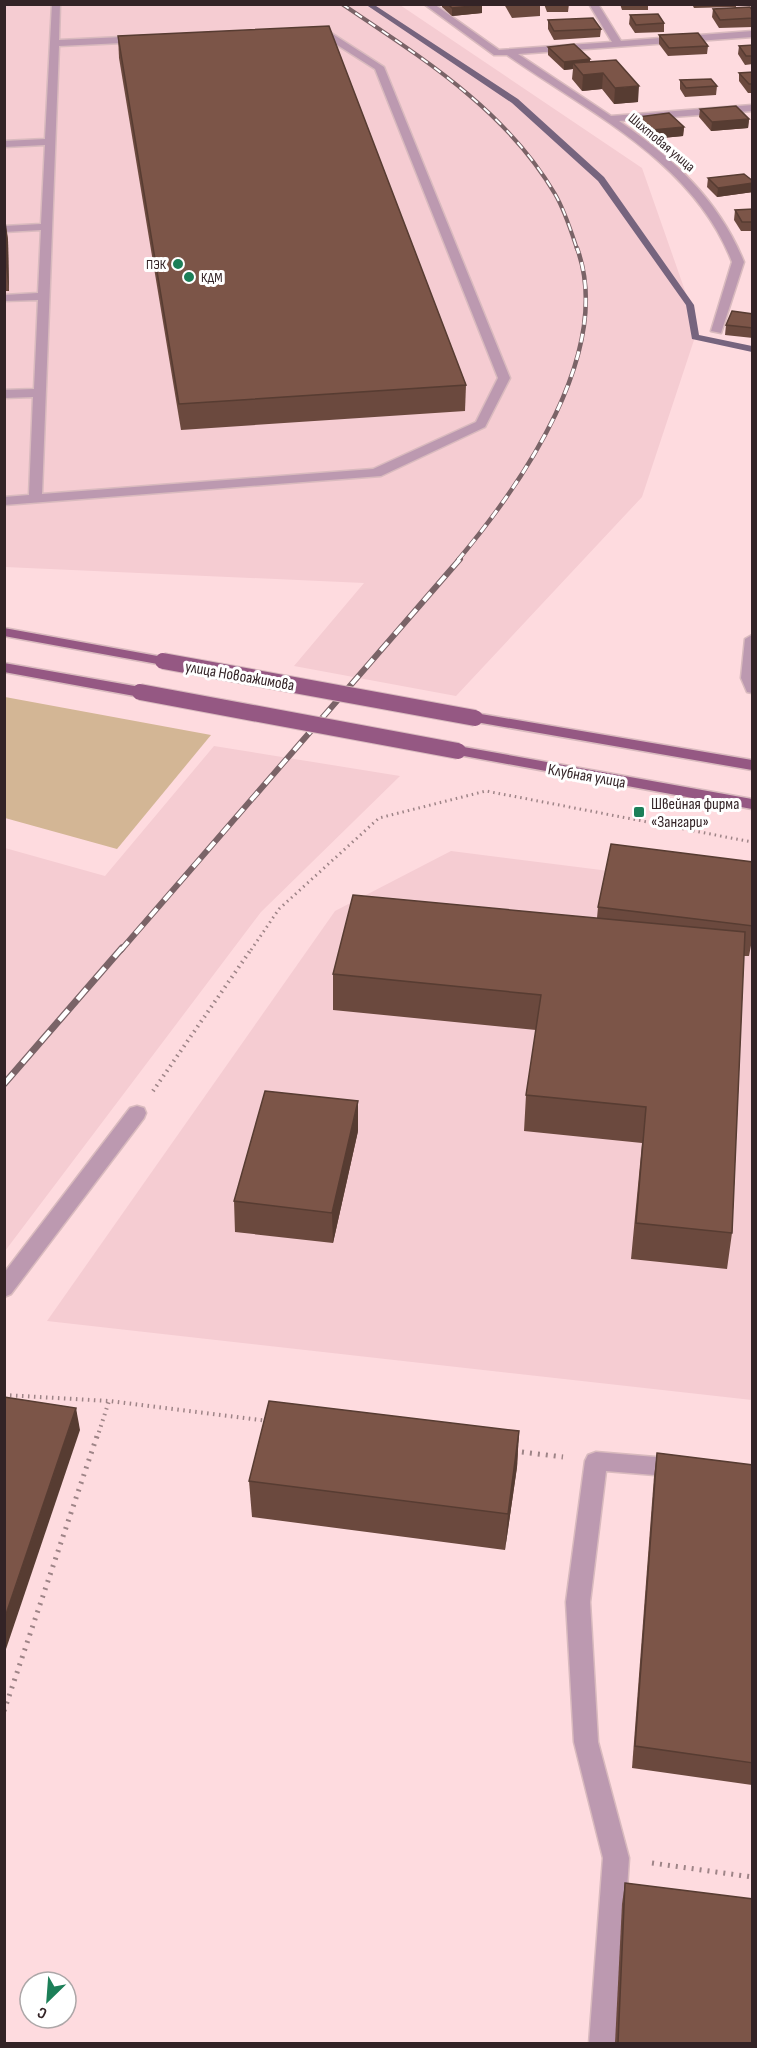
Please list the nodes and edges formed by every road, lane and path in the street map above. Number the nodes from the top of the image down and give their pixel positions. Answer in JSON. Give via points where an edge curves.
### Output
{"nodes":[{"id":1,"x":56,"y":4,"type":"edge"},
{"id":2,"x":428,"y":4,"type":"edge"},
{"id":3,"x":594,"y":4,"type":"edge"},
{"id":4,"x":298,"y":32,"type":"edge"},
{"id":5,"x":753,"y":34,"type":"edge"},
{"id":6,"x":159,"y":38,"type":"edge"},
{"id":7,"x":54,"y":43,"type":"junction"},
{"id":8,"x":618,"y":44,"type":"junction"},
{"id":9,"x":509,"y":52,"type":"junction"},
{"id":10,"x":753,"y":108,"type":"edge"},
{"id":11,"x":610,"y":119,"type":"junction"},
{"id":12,"x":50,"y":142,"type":"junction"},
{"id":13,"x":4,"y":144,"type":"edge"},
{"id":14,"x":46,"y":227,"type":"junction"},
{"id":15,"x":4,"y":229,"type":"edge"},
{"id":16,"x":44,"y":296,"type":"junction"},
{"id":17,"x":4,"y":298,"type":"edge"},
{"id":18,"x":717,"y":331,"type":"dead end"},
{"id":19,"x":40,"y":393,"type":"junction"},
{"id":20,"x":4,"y":394,"type":"edge"},
{"id":21,"x":35,"y":500,"type":"junction"},
{"id":22,"x":4,"y":501,"type":"edge"},
{"id":23,"x":4,"y":632,"type":"edge"},
{"id":24,"x":753,"y":639,"type":"edge"},
{"id":25,"x":4,"y":667,"type":"edge"},
{"id":26,"x":753,"y":689,"type":"edge"},
{"id":27,"x":753,"y":765,"type":"edge"},
{"id":28,"x":753,"y":804,"type":"edge"},
{"id":29,"x":753,"y":842,"type":"edge"},
{"id":30,"x":137,"y":1113,"type":"joint"},
{"id":31,"x":4,"y":1289,"type":"edge"},
{"id":32,"x":4,"y":1395,"type":"edge"},
{"id":33,"x":109,"y":1401,"type":"junction"},
{"id":34,"x":275,"y":1422,"type":"edge"},
{"id":35,"x":501,"y":1449,"type":"edge"},
{"id":36,"x":596,"y":1461,"type":"junction"},
{"id":37,"x":697,"y":1469,"type":"edge"},
{"id":38,"x":4,"y":1712,"type":"edge"},
{"id":39,"x":616,"y":1858,"type":"junction"},
{"id":40,"x":753,"y":1877,"type":"edge"},
{"id":41,"x":603,"y":2043,"type":"edge"}],
"edges":[{"from":1,"to":7,"type":"street"},
{"from":2,"to":9,"type":"street","via":[[497,53]]},
{"from":3,"to":8,"type":"street"},
{"from":4,"to":21,"type":"street","via":[[322,31],[379,67],[504,378],[481,424],[376,472]]},
{"from":5,"to":8,"type":"street"},
{"from":6,"to":7,"type":"street"},
{"from":7,"to":12,"type":"street"},
{"from":8,"to":9,"type":"street"},
{"from":9,"to":11,"type":"street","name":"Шихтовая улица"},
{"from":10,"to":11,"type":"street"},
{"from":11,"to":18,"type":"street","name":"Шихтовая улица","via":[[685,179],[720,223],[738,262]]},
{"from":12,"to":13,"type":"street"},
{"from":12,"to":14,"type":"street"},
{"from":14,"to":15,"type":"street"},
{"from":14,"to":16,"type":"street"},
{"from":16,"to":17,"type":"street"},
{"from":16,"to":19,"type":"street"},
{"from":19,"to":20,"type":"street"},
{"from":19,"to":21,"type":"street"},
{"from":21,"to":22,"type":"street"},
{"from":23,"to":27,"type":"main road","name":"улица Новоажимова","bridge":true},
{"from":24,"to":26,"type":"street","via":[[748,678]]},
{"from":25,"to":28,"type":"main road","name":"Клубная улица","bridge":true},
{"from":29,"to":30,"type":"path","via":[[486,791],[378,818],[279,909]]},
{"from":30,"to":31,"type":"street"},
{"from":32,"to":33,"type":"path"},
{"from":33,"to":34,"type":"path"},
{"from":33,"to":38,"type":"path"},
{"from":35,"to":36,"type":"path"},
{"from":36,"to":37,"type":"street"},
{"from":36,"to":39,"type":"street","via":[[578,1602],[586,1742]]},
{"from":39,"to":40,"type":"path"},
{"from":39,"to":41,"type":"street"}]}
